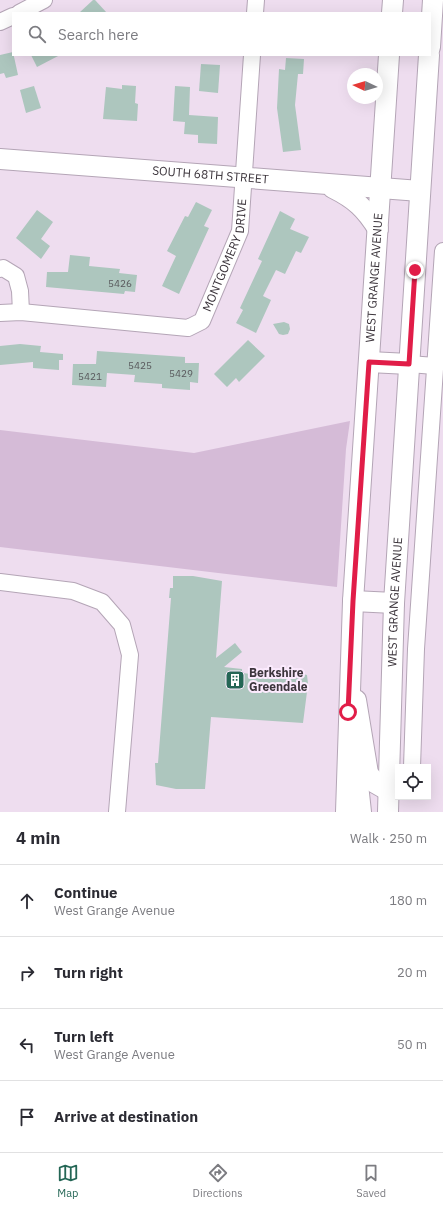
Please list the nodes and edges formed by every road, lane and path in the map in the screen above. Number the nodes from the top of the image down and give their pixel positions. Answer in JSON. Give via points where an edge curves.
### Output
{"nodes":[{"id":1,"x":44,"y":0,"type":"edge"},
{"id":2,"x":256,"y":0,"type":"edge"},
{"id":3,"x":393,"y":0,"type":"edge"},
{"id":4,"x":433,"y":0,"type":"edge"},
{"id":5,"x":21,"y":12,"type":"edge"},
{"id":6,"x":255,"y":12,"type":"edge"},
{"id":7,"x":392,"y":12,"type":"edge"},
{"id":8,"x":12,"y":16,"type":"edge"},
{"id":9,"x":0,"y":22,"type":"edge"},
{"id":10,"x":431,"y":31,"type":"edge"},
{"id":11,"x":252,"y":56,"type":"edge"},
{"id":12,"x":389,"y":56,"type":"edge"},
{"id":13,"x":430,"y":56,"type":"edge"},
{"id":14,"x":0,"y":159,"type":"edge"},
{"id":15,"x":244,"y":178,"type":"junction"},
{"id":16,"x":328,"y":185,"type":"junction"},
{"id":17,"x":380,"y":189,"type":"junction"},
{"id":18,"x":420,"y":191,"type":"junction"},
{"id":19,"x":378,"y":230,"type":"junction"},
{"id":20,"x":443,"y":251,"type":"edge"},
{"id":21,"x":0,"y":269,"type":"edge"},
{"id":22,"x":21,"y":312,"type":"junction"},
{"id":23,"x":0,"y":314,"type":"edge"},
{"id":24,"x":369,"y":362,"type":"junction"},
{"id":25,"x":409,"y":364,"type":"junction"},
{"id":26,"x":435,"y":366,"type":"junction"},
{"id":27,"x":0,"y":582,"type":"edge"},
{"id":28,"x":353,"y":601,"type":"junction"},
{"id":29,"x":394,"y":602,"type":"junction"},
{"id":30,"x":349,"y":670,"type":"junction"},
{"id":31,"x":348,"y":720,"type":"junction"},
{"id":32,"x":412,"y":764,"type":"edge"},
{"id":33,"x":394,"y":787,"type":"edge"},
{"id":34,"x":118,"y":812,"type":"edge"},
{"id":35,"x":334,"y":812,"type":"edge"},
{"id":36,"x":346,"y":812,"type":"edge"},
{"id":37,"x":360,"y":812,"type":"edge"},
{"id":38,"x":388,"y":812,"type":"edge"}],
"edges":[{"from":1,"to":5,"type":"street"},
{"from":2,"to":6,"type":"street"},
{"from":3,"to":7,"type":"street"},
{"from":4,"to":10,"type":"street"},
{"from":8,"to":9,"type":"street"},
{"from":11,"to":15,"type":"street","name":"MONTGOMERY DRIVE"},
{"from":12,"to":17,"type":"street","name":"WEST GRANGE AVENUE"},
{"from":13,"to":18,"type":"street","name":"WEST GRANGE AVENUE"},
{"from":14,"to":15,"type":"street","name":"SOUTH 68TH STREET"},
{"from":15,"to":16,"type":"street","name":"SOUTH 68TH STREET"},
{"from":15,"to":22,"type":"street","name":"MONTGOMERY DRIVE","via":[[240,231],[202,320],[188,328]]},
{"from":16,"to":17,"type":"street","name":"SOUTH 68TH STREET"},
{"from":16,"to":19,"type":"street","via":[[361,205]]},
{"from":17,"to":18,"type":"street","name":"SOUTH 68TH STREET"},
{"from":17,"to":19,"type":"street","name":"WEST GRANGE AVENUE"},
{"from":18,"to":25,"type":"street","name":"WEST GRANGE AVENUE"},
{"from":19,"to":24,"type":"street","name":"WEST GRANGE AVENUE"},
{"from":20,"to":26,"type":"street","name":"WEST GRANGE AVENUE"},
{"from":21,"to":22,"type":"street","via":[[3,268],[16,276]]},
{"from":22,"to":23,"type":"street","name":"MONTGOMERY DRIVE"},
{"from":24,"to":25,"type":"street"},
{"from":24,"to":28,"type":"street","name":"WEST GRANGE AVENUE"},
{"from":25,"to":26,"type":"street"},
{"from":25,"to":29,"type":"street","name":"WEST GRANGE AVENUE"},
{"from":26,"to":32,"type":"street","name":"WEST GRANGE AVENUE","via":[[416,649]]},
{"from":27,"to":34,"type":"street","via":[[73,591],[102,602],[122,625],[130,656]]},
{"from":28,"to":29,"type":"street"},
{"from":28,"to":30,"type":"street","name":"WEST GRANGE AVENUE"},
{"from":29,"to":33,"type":"street","name":"WEST GRANGE AVENUE"},
{"from":30,"to":31,"type":"street","name":"WEST GRANGE AVENUE"},
{"from":30,"to":33,"type":"street","via":[[360,716],[368,773],[375,783]]},
{"from":31,"to":35,"type":"street","via":[[334,798]]},
{"from":31,"to":36,"type":"street","name":"WEST GRANGE AVENUE"},
{"from":31,"to":37,"type":"street","via":[[358,778]]},
{"from":33,"to":38,"type":"street","name":"WEST GRANGE AVENUE"}]}
